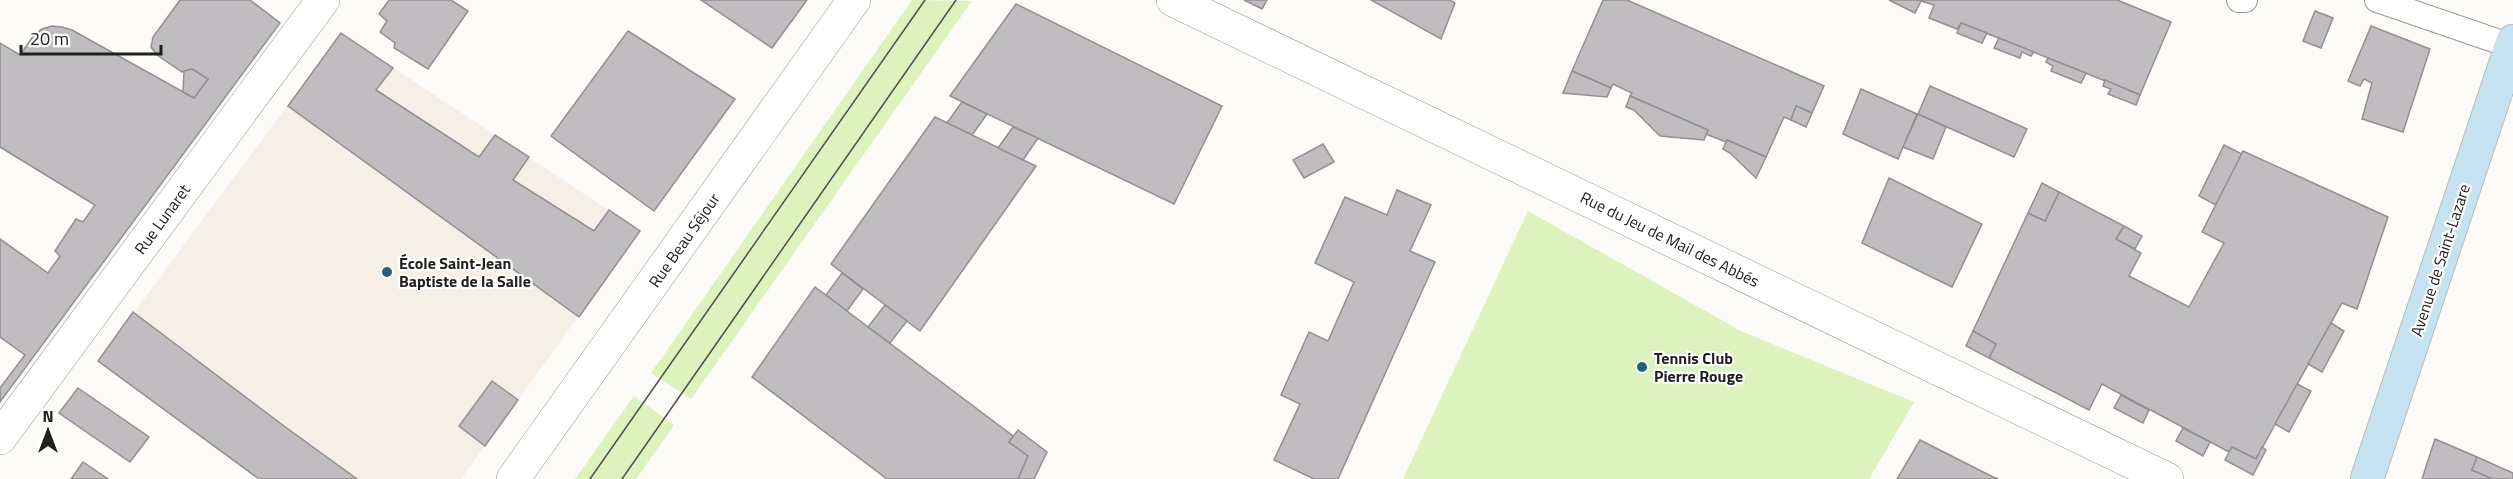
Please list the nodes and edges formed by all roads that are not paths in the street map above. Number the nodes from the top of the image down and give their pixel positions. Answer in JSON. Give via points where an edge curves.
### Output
{"nodes":[{"id":1,"x":323,"y":0,"type":"edge"},
{"id":2,"x":854,"y":0,"type":"edge"},
{"id":3,"x":1173,"y":0,"type":"edge"},
{"id":4,"x":2239,"y":0,"type":"edge"},
{"id":5,"x":2245,"y":0,"type":"edge"},
{"id":6,"x":2377,"y":0,"type":"edge"},
{"id":7,"x":2512,"y":43,"type":"edge"},
{"id":8,"x":0,"y":438,"type":"edge"},
{"id":9,"x":513,"y":479,"type":"edge"},
{"id":10,"x":2167,"y":479,"type":"edge"},
{"id":11,"x":2367,"y":479,"type":"edge"}],
"edges":[{"from":1,"to":8,"type":"street","name":"Rue Lunaret"},
{"from":2,"to":9,"type":"street","name":"Rue Beau Séjour"},
{"from":3,"to":10,"type":"street","name":"Rue du Jeu de Mail des Abbés"},
{"from":4,"to":5,"type":"lane"},
{"from":6,"to":7,"type":"lane"},
{"from":7,"to":11,"type":"street","name":"Avenue de Saint-Lazare"}]}
